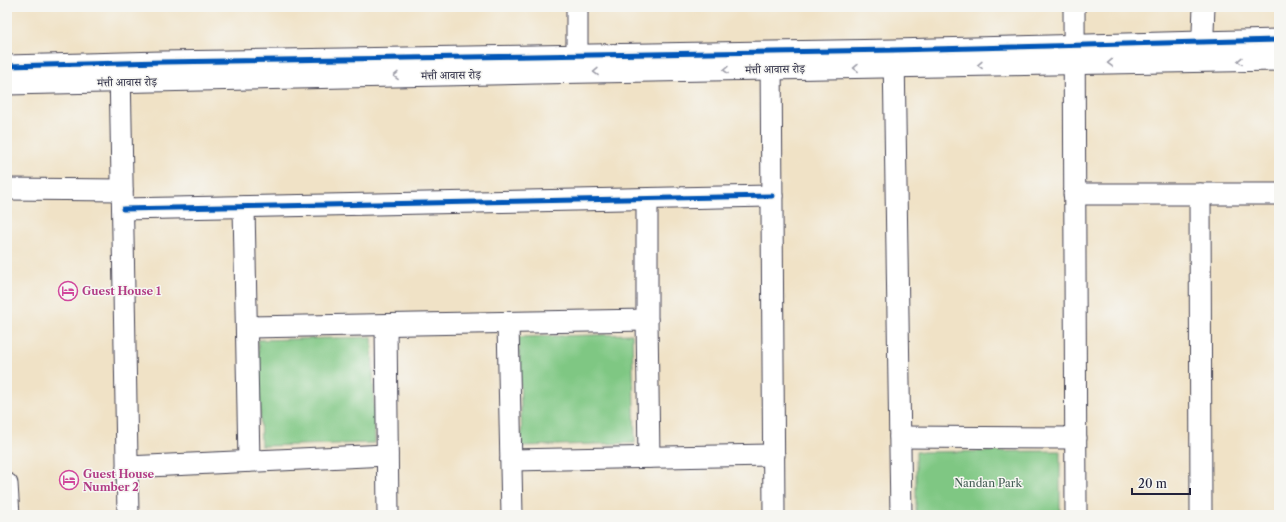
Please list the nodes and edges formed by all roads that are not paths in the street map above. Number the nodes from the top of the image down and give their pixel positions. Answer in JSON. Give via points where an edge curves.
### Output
{"nodes":[{"id":1,"x":577,"y":7,"type":"edge"},
{"id":2,"x":1074,"y":7,"type":"edge"},
{"id":3,"x":1204,"y":7,"type":"edge"},
{"id":4,"x":1279,"y":40,"type":"edge"},
{"id":5,"x":1202,"y":52,"type":"junction"},
{"id":6,"x":1074,"y":54,"type":"junction"},
{"id":7,"x":576,"y":55,"type":"junction"},
{"id":8,"x":895,"y":58,"type":"junction"},
{"id":9,"x":771,"y":60,"type":"junction"},
{"id":10,"x":1279,"y":60,"type":"edge"},
{"id":11,"x":7,"y":66,"type":"edge"},
{"id":12,"x":120,"y":72,"type":"junction"},
{"id":13,"x":7,"y":84,"type":"edge"},
{"id":14,"x":7,"y":189,"type":"edge"},
{"id":15,"x":1074,"y":194,"type":"junction"},
{"id":16,"x":1200,"y":194,"type":"junction"},
{"id":17,"x":1279,"y":194,"type":"edge"},
{"id":18,"x":772,"y":196,"type":"junction"},
{"id":19,"x":647,"y":199,"type":"junction"},
{"id":20,"x":122,"y":200,"type":"junction"},
{"id":21,"x":244,"y":207,"type":"junction"},
{"id":22,"x":646,"y":320,"type":"junction"},
{"id":23,"x":508,"y":323,"type":"junction"},
{"id":24,"x":386,"y":325,"type":"junction"},
{"id":25,"x":247,"y":327,"type":"junction"},
{"id":26,"x":900,"y":437,"type":"junction"},
{"id":27,"x":1076,"y":438,"type":"junction"},
{"id":28,"x":774,"y":455,"type":"junction"},
{"id":29,"x":387,"y":456,"type":"junction"},
{"id":30,"x":649,"y":457,"type":"junction"},
{"id":31,"x":511,"y":460,"type":"junction"},
{"id":32,"x":249,"y":461,"type":"junction"},
{"id":33,"x":127,"y":467,"type":"junction"},
{"id":34,"x":7,"y":484,"type":"edge"},
{"id":35,"x":9,"y":515,"type":"edge"},
{"id":36,"x":128,"y":515,"type":"edge"},
{"id":37,"x":388,"y":515,"type":"edge"},
{"id":38,"x":512,"y":515,"type":"edge"},
{"id":39,"x":774,"y":515,"type":"edge"},
{"id":40,"x":901,"y":515,"type":"edge"},
{"id":41,"x":1076,"y":515,"type":"edge"},
{"id":42,"x":1201,"y":515,"type":"edge"}],
"edges":[{"from":1,"to":7,"type":"street"},
{"from":2,"to":6,"type":"street"},
{"from":3,"to":5,"type":"street"},
{"from":4,"to":5,"type":"street"},
{"from":5,"to":6,"type":"street","name":"मंत्ती आवास रोड़"},
{"from":10,"to":5,"type":"street","one_way":true},
{"from":6,"to":8,"type":"street","name":"मंत्ती आवास रोड़"},
{"from":6,"to":15,"type":"street"},
{"from":7,"to":9,"type":"street"},
{"from":7,"to":12,"type":"street"},
{"from":8,"to":9,"type":"street","name":"मंत्ती आवास रोड़"},
{"from":8,"to":26,"type":"street"},
{"from":9,"to":12,"type":"street","name":"मंत्ती आवास रोड़","one_way":true},
{"from":9,"to":18,"type":"street"},
{"from":11,"to":12,"type":"street"},
{"from":12,"to":13,"type":"street","name":"मंत्ती आवास रोड़"},
{"from":12,"to":20,"type":"street"},
{"from":14,"to":20,"type":"street"},
{"from":15,"to":16,"type":"street"},
{"from":15,"to":27,"type":"street"},
{"from":16,"to":17,"type":"street"},
{"from":16,"to":42,"type":"street"},
{"from":18,"to":19,"type":"street"},
{"from":18,"to":28,"type":"street"},
{"from":19,"to":21,"type":"street"},
{"from":19,"to":22,"type":"street"},
{"from":20,"to":21,"type":"street"},
{"from":20,"to":33,"type":"street"},
{"from":21,"to":25,"type":"street"},
{"from":22,"to":23,"type":"street"},
{"from":22,"to":30,"type":"street"},
{"from":23,"to":24,"type":"street"},
{"from":23,"to":31,"type":"street"},
{"from":24,"to":25,"type":"street"},
{"from":24,"to":29,"type":"street"},
{"from":25,"to":32,"type":"street"},
{"from":26,"to":27,"type":"street"},
{"from":26,"to":40,"type":"street"},
{"from":27,"to":41,"type":"street"},
{"from":28,"to":30,"type":"street"},
{"from":28,"to":39,"type":"street"},
{"from":29,"to":32,"type":"street"},
{"from":29,"to":37,"type":"street"},
{"from":30,"to":31,"type":"street"},
{"from":31,"to":38,"type":"street"},
{"from":32,"to":33,"type":"street"},
{"from":33,"to":36,"type":"street"},
{"from":34,"to":35,"type":"street"}]}
